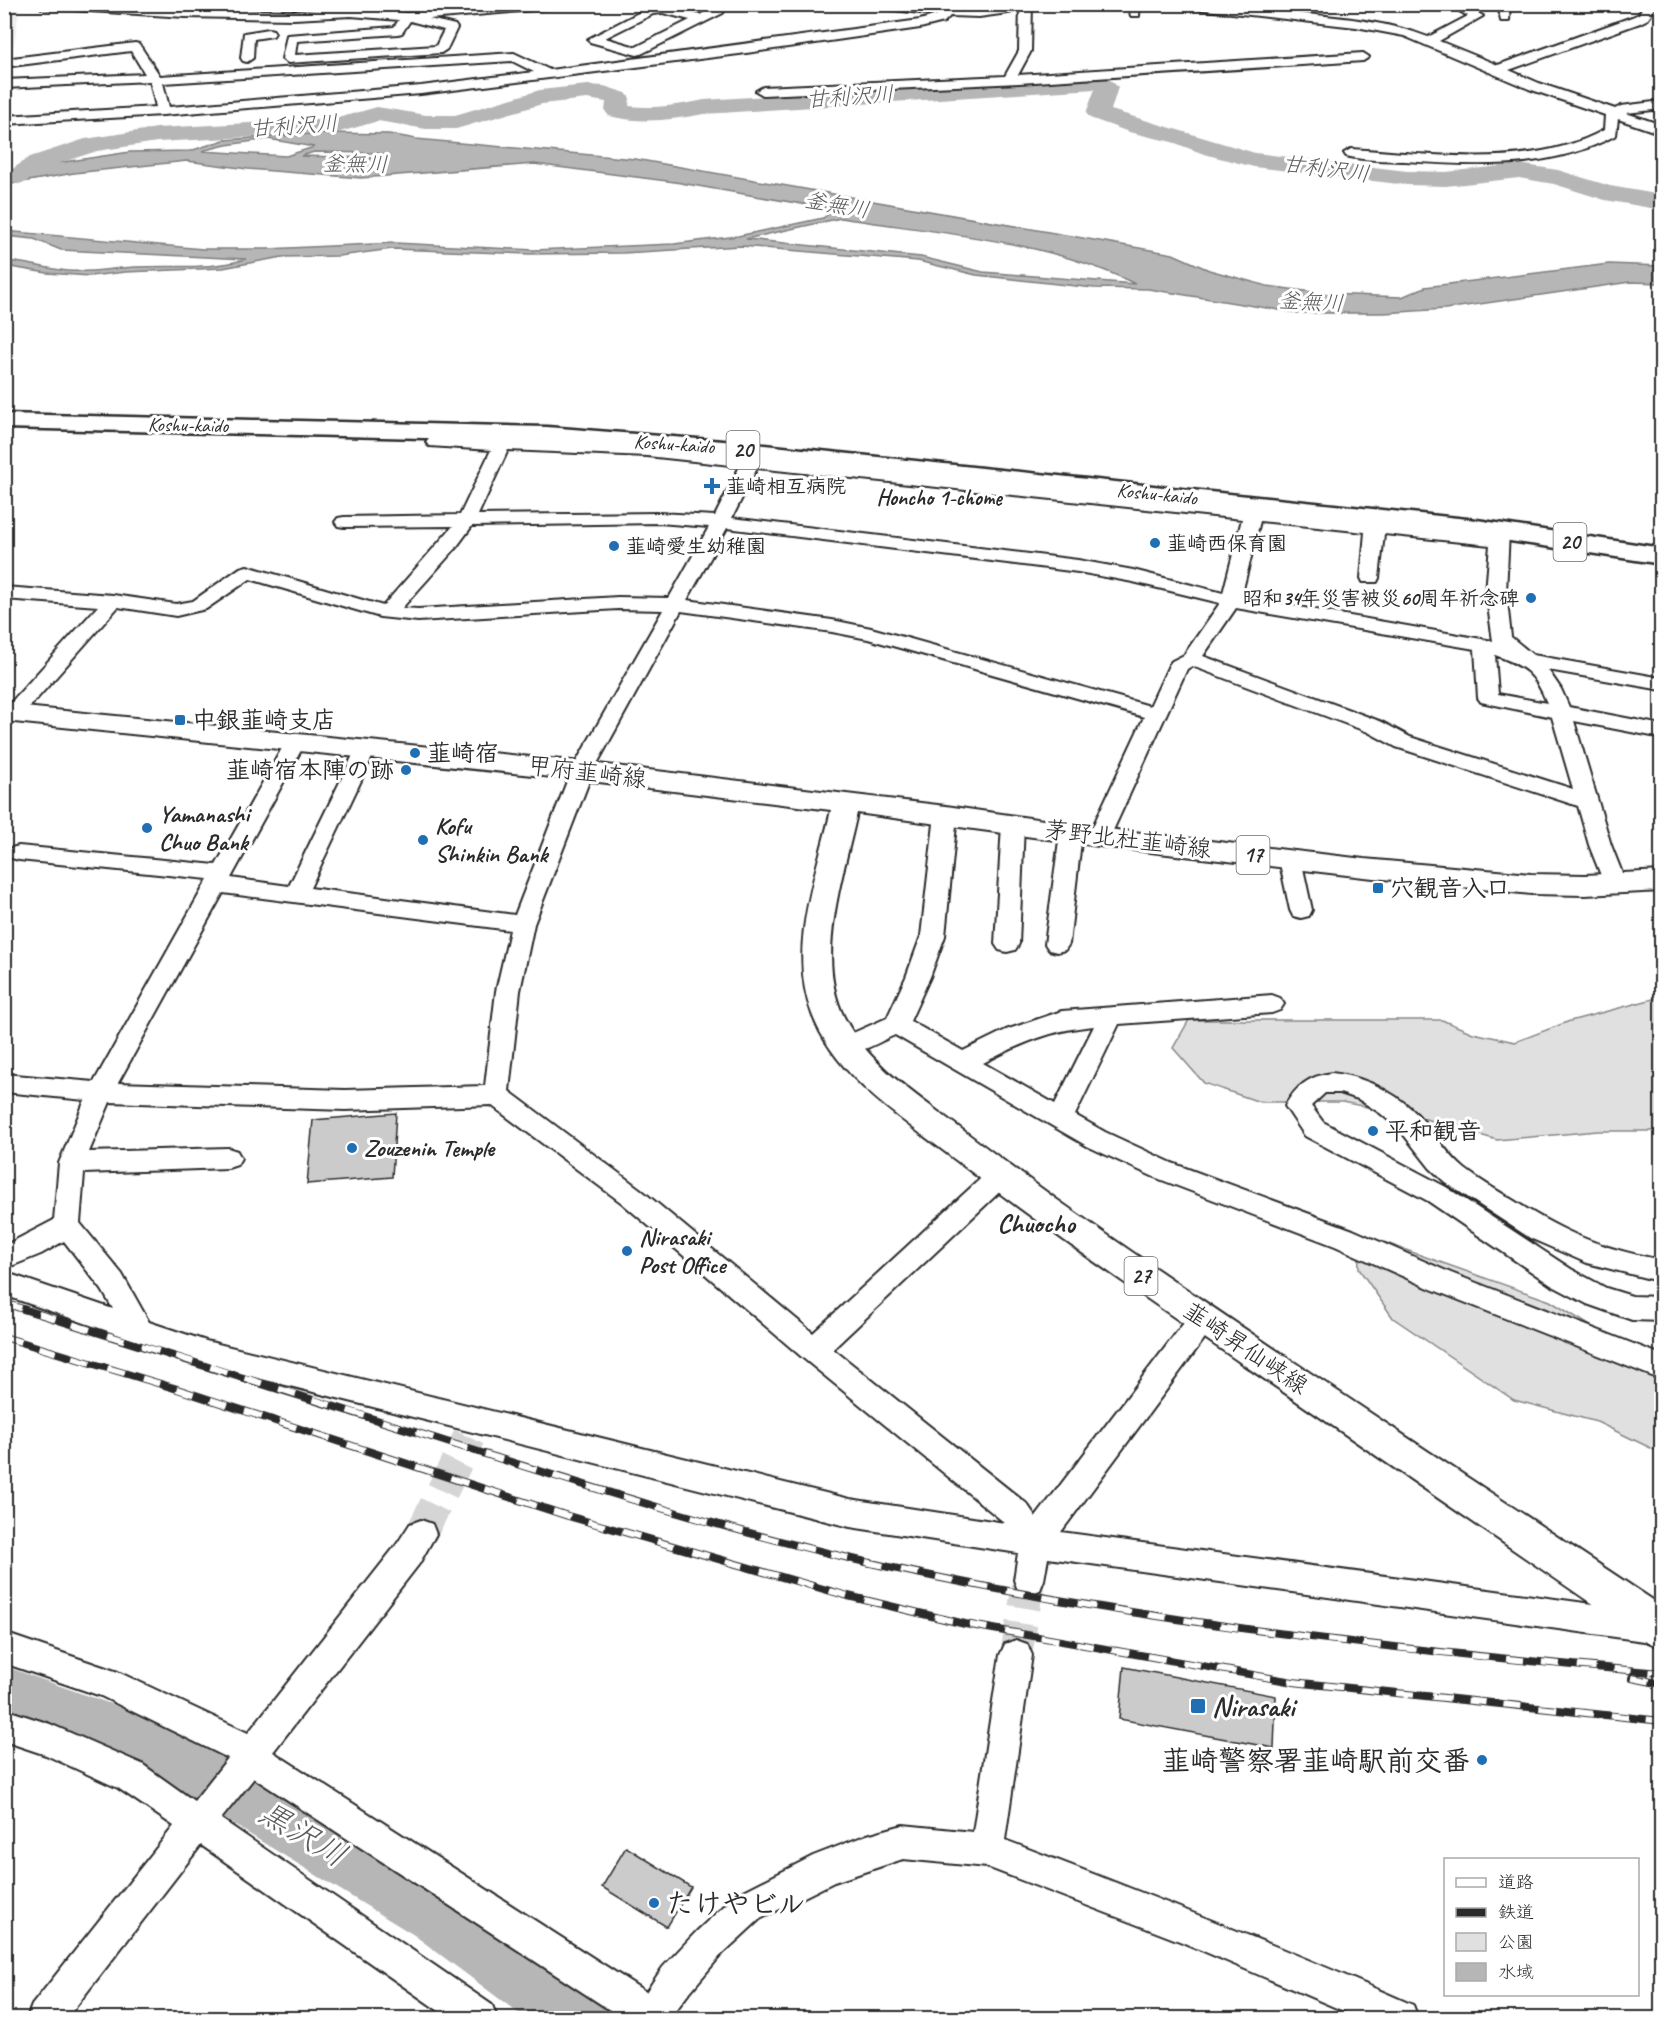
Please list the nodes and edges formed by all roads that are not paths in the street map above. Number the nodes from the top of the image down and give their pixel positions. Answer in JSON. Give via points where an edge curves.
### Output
{"nodes":[{"id":1,"x":42,"y":4,"type":"edge"},
{"id":2,"x":557,"y":4,"type":"edge"},
{"id":3,"x":723,"y":4,"type":"edge"},
{"id":4,"x":877,"y":4,"type":"edge"},
{"id":5,"x":1012,"y":4,"type":"edge"},
{"id":6,"x":1026,"y":4,"type":"edge"},
{"id":7,"x":1187,"y":4,"type":"edge"},
{"id":8,"x":1321,"y":4,"type":"edge"},
{"id":9,"x":1504,"y":4,"type":"edge"},
{"id":10,"x":1650,"y":4,"type":"edge"},
{"id":11,"x":1466,"y":8,"type":"edge"},
{"id":12,"x":947,"y":12,"type":"junction"},
{"id":13,"x":407,"y":17,"type":"junction"},
{"id":14,"x":1505,"y":18,"type":"dead end"},
{"id":15,"x":701,"y":19,"type":"junction"},
{"id":16,"x":1326,"y":23,"type":"junction"},
{"id":17,"x":398,"y":30,"type":"junction"},
{"id":18,"x":269,"y":33,"type":"dead end"},
{"id":19,"x":1430,"y":40,"type":"junction"},
{"id":20,"x":1334,"y":47,"type":"dead end"},
{"id":21,"x":383,"y":52,"type":"junction"},
{"id":22,"x":247,"y":58,"type":"dead end"},
{"id":23,"x":4,"y":63,"type":"edge"},
{"id":24,"x":1497,"y":70,"type":"junction"},
{"id":25,"x":159,"y":72,"type":"junction"},
{"id":26,"x":548,"y":74,"type":"junction"},
{"id":27,"x":1011,"y":78,"type":"junction"},
{"id":28,"x":4,"y":84,"type":"edge"},
{"id":29,"x":763,"y":91,"type":"dead end"},
{"id":30,"x":1662,"y":105,"type":"edge"},
{"id":31,"x":163,"y":111,"type":"junction"},
{"id":32,"x":4,"y":120,"type":"edge"},
{"id":33,"x":1662,"y":130,"type":"edge"},
{"id":34,"x":1351,"y":153,"type":"dead end"},
{"id":35,"x":4,"y":421,"type":"edge"},
{"id":36,"x":435,"y":442,"type":"dead end"},
{"id":37,"x":503,"y":443,"type":"junction"},
{"id":38,"x":750,"y":464,"type":"junction"},
{"id":39,"x":1252,"y":516,"type":"junction"},
{"id":40,"x":466,"y":521,"type":"junction"},
{"id":41,"x":344,"y":522,"type":"dead end"},
{"id":42,"x":722,"y":522,"type":"junction"},
{"id":43,"x":1375,"y":528,"type":"junction"},
{"id":44,"x":1500,"y":536,"type":"junction"},
{"id":45,"x":1662,"y":556,"type":"edge"},
{"id":46,"x":1370,"y":578,"type":"dead end"},
{"id":47,"x":4,"y":593,"type":"edge"},
{"id":48,"x":113,"y":601,"type":"junction"},
{"id":49,"x":1231,"y":601,"type":"junction"},
{"id":50,"x":674,"y":604,"type":"junction"},
{"id":51,"x":387,"y":613,"type":"junction"},
{"id":52,"x":1485,"y":645,"type":"junction"},
{"id":53,"x":1191,"y":659,"type":"junction"},
{"id":54,"x":1528,"y":660,"type":"junction"},
{"id":55,"x":1662,"y":684,"type":"edge"},
{"id":56,"x":1561,"y":712,"type":"junction"},
{"id":57,"x":8,"y":714,"type":"edge"},
{"id":58,"x":1156,"y":714,"type":"junction"},
{"id":59,"x":1662,"y":732,"type":"edge"},
{"id":60,"x":295,"y":743,"type":"junction"},
{"id":61,"x":366,"y":749,"type":"junction"},
{"id":62,"x":582,"y":771,"type":"junction"},
{"id":63,"x":1587,"y":801,"type":"junction"},
{"id":64,"x":846,"y":803,"type":"junction"},
{"id":65,"x":946,"y":815,"type":"junction"},
{"id":66,"x":1013,"y":824,"type":"junction"},
{"id":67,"x":1071,"y":833,"type":"junction"},
{"id":68,"x":1099,"y":837,"type":"junction"},
{"id":69,"x":19,"y":853,"type":"dead end"},
{"id":70,"x":1290,"y":859,"type":"junction"},
{"id":71,"x":219,"y":878,"type":"junction"},
{"id":72,"x":1662,"y":880,"type":"edge"},
{"id":73,"x":1615,"y":883,"type":"junction"},
{"id":74,"x":296,"y":894,"type":"junction"},
{"id":75,"x":1301,"y":910,"type":"dead end"},
{"id":76,"x":523,"y":924,"type":"junction"},
{"id":77,"x":1007,"y":944,"type":"dead end"},
{"id":78,"x":1057,"y":944,"type":"dead end"},
{"id":79,"x":1272,"y":1004,"type":"dead end"},
{"id":80,"x":1111,"y":1016,"type":"junction"},
{"id":81,"x":896,"y":1024,"type":"junction"},
{"id":82,"x":846,"y":1046,"type":"junction"},
{"id":83,"x":963,"y":1062,"type":"junction"},
{"id":84,"x":4,"y":1083,"type":"edge"},
{"id":85,"x":101,"y":1092,"type":"junction"},
{"id":86,"x":496,"y":1095,"type":"junction"},
{"id":87,"x":1060,"y":1119,"type":"junction"},
{"id":88,"x":228,"y":1158,"type":"dead end"},
{"id":89,"x":72,"y":1163,"type":"junction"},
{"id":90,"x":1000,"y":1176,"type":"junction"},
{"id":91,"x":67,"y":1226,"type":"junction"},
{"id":92,"x":4,"y":1257,"type":"edge"},
{"id":93,"x":1662,"y":1271,"type":"edge"},
{"id":94,"x":4,"y":1283,"type":"edge"},
{"id":95,"x":1662,"y":1309,"type":"edge"},
{"id":96,"x":1203,"y":1319,"type":"junction"},
{"id":97,"x":140,"y":1331,"type":"junction"},
{"id":98,"x":813,"y":1350,"type":"junction"},
{"id":99,"x":1662,"y":1368,"type":"edge"},
{"id":100,"x":421,"y":1534,"type":"tunnel mouth"},
{"id":101,"x":1035,"y":1542,"type":"junction"},
{"id":102,"x":1029,"y":1580,"type":"tunnel mouth"},
{"id":103,"x":1661,"y":1629,"type":"edge"},
{"id":104,"x":4,"y":1648,"type":"edge"},
{"id":105,"x":1016,"y":1655,"type":"tunnel mouth"},
{"id":106,"x":4,"y":1725,"type":"edge"},
{"id":107,"x":251,"y":1754,"type":"junction"},
{"id":108,"x":199,"y":1823,"type":"junction"},
{"id":109,"x":987,"y":1850,"type":"junction"},
{"id":110,"x":650,"y":2017,"type":"edge"},
{"id":111,"x":45,"y":2019,"type":"edge"},
{"id":112,"x":479,"y":2019,"type":"edge"},
{"id":113,"x":1400,"y":2019,"type":"edge"}],
"edges":[{"from":1,"to":13,"type":"street","via":[[185,13],[351,12]]},
{"from":2,"to":13,"type":"street"},
{"from":3,"to":15,"type":"street"},
{"from":4,"to":12,"type":"street"},
{"from":5,"to":12,"type":"street","via":[[1000,12]]},
{"from":6,"to":27,"type":"street","via":[[1025,51]]},
{"from":7,"to":16,"type":"street"},
{"from":8,"to":16,"type":"street","via":[[1318,9]]},
{"from":9,"to":14,"type":"street"},
{"from":10,"to":24,"type":"street","via":[[1644,16],[1636,20]]},
{"from":11,"to":19,"type":"street"},
{"from":12,"to":26,"type":"street","via":[[940,19],[920,24]]},
{"from":13,"to":17,"type":"street"},
{"from":13,"to":21,"type":"street","via":[[451,28],[441,49]]},
{"from":15,"to":15,"type":"street","via":[[637,51],[594,39],[650,11],[663,9]]},
{"from":16,"to":19,"type":"street","via":[[1383,28]]},
{"from":17,"to":21,"type":"street"},
{"from":17,"to":21,"type":"street","via":[[291,38],[283,55],[288,59]]},
{"from":18,"to":22,"type":"street","via":[[248,36]]},
{"from":19,"to":24,"type":"street"},
{"from":20,"to":27,"type":"street","via":[[1358,57]]},
{"from":23,"to":25,"type":"street","via":[[135,47]]},
{"from":24,"to":33,"type":"street"},
{"from":25,"to":26,"type":"street","via":[[514,57]]},
{"from":25,"to":28,"type":"street"},
{"from":25,"to":31,"type":"street"},
{"from":26,"to":31,"type":"street","via":[[421,90]]},
{"from":27,"to":29,"type":"street"},
{"from":30,"to":34,"type":"street","via":[[1616,113],[1611,132],[1603,138],[1561,152],[1470,161]]},
{"from":31,"to":32,"type":"street"},
{"from":35,"to":44,"type":"highway","name":"Koshu-kaido","number":"20","via":[[547,434],[736,449]]},
{"from":36,"to":37,"type":"street"},
{"from":37,"to":38,"type":"street","via":[[647,451]]},
{"from":37,"to":40,"type":"street"},
{"from":38,"to":39,"type":"street"},
{"from":38,"to":42,"type":"street"},
{"from":39,"to":43,"type":"street"},
{"from":39,"to":49,"type":"street"},
{"from":40,"to":41,"type":"street"},
{"from":40,"to":42,"type":"street","via":[[659,518]]},
{"from":40,"to":51,"type":"street"},
{"from":42,"to":49,"type":"street","via":[[1078,566]]},
{"from":42,"to":50,"type":"street"},
{"from":43,"to":44,"type":"street"},
{"from":43,"to":46,"type":"street"},
{"from":44,"to":45,"type":"highway","name":"Koshu-kaido","number":"20"},
{"from":44,"to":54,"type":"street","via":[[1496,592],[1501,639]]},
{"from":47,"to":48,"type":"street"},
{"from":48,"to":51,"type":"street","via":[[176,610],[199,605],[247,572]]},
{"from":48,"to":57,"type":"street"},
{"from":49,"to":52,"type":"street"},
{"from":49,"to":53,"type":"street"},
{"from":50,"to":51,"type":"street"},
{"from":50,"to":58,"type":"street","via":[[871,634]]},
{"from":50,"to":62,"type":"street"},
{"from":52,"to":54,"type":"street"},
{"from":52,"to":56,"type":"street","via":[[1488,698]]},
{"from":53,"to":58,"type":"street","via":[[1179,665]]},
{"from":53,"to":63,"type":"street","via":[[1374,727],[1403,742]]},
{"from":54,"to":55,"type":"street"},
{"from":54,"to":56,"type":"street","via":[[1551,689]]},
{"from":56,"to":59,"type":"street"},
{"from":56,"to":63,"type":"street"},
{"from":57,"to":60,"type":"main road","name":"甲府韮崎線"},
{"from":58,"to":68,"type":"street"},
{"from":60,"to":61,"type":"main road","name":"甲府韮崎線"},
{"from":60,"to":71,"type":"street"},
{"from":61,"to":62,"type":"main road","name":"甲府韮崎線"},
{"from":61,"to":74,"type":"street"},
{"from":62,"to":64,"type":"main road","name":"甲府韮崎線"},
{"from":62,"to":76,"type":"street"},
{"from":63,"to":73,"type":"street"},
{"from":64,"to":65,"type":"main road","name":"茅野北杜韮崎線","number":"17"},
{"from":64,"to":82,"type":"main road","name":"韮崎昇仙峡線","number":"27","via":[[818,927],[816,975],[828,1016]]},
{"from":65,"to":66,"type":"main road","name":"茅野北杜韮崎線","number":"17"},
{"from":65,"to":81,"type":"street","via":[[933,936]]},
{"from":66,"to":67,"type":"main road","name":"茅野北杜韮崎線","number":"17"},
{"from":66,"to":77,"type":"street"},
{"from":67,"to":68,"type":"main road","name":"茅野北杜韮崎線","number":"17"},
{"from":67,"to":78,"type":"street"},
{"from":68,"to":70,"type":"main road","name":"茅野北杜韮崎線","number":"17"},
{"from":69,"to":71,"type":"street"},
{"from":70,"to":73,"type":"main road","name":"茅野北杜韮崎線","number":"17","via":[[1532,884]]},
{"from":70,"to":75,"type":"street"},
{"from":71,"to":74,"type":"street"},
{"from":71,"to":85,"type":"street"},
{"from":72,"to":73,"type":"main road","name":"茅野北杜韮崎線","number":"17"},
{"from":74,"to":76,"type":"street"},
{"from":76,"to":86,"type":"street","via":[[508,991]]},
{"from":79,"to":80,"type":"street"},
{"from":80,"to":83,"type":"street","via":[[1062,1020],[1016,1036]]},
{"from":80,"to":87,"type":"street"},
{"from":81,"to":82,"type":"street"},
{"from":81,"to":83,"type":"street"},
{"from":82,"to":90,"type":"main road","name":"韮崎昇仙峡線","number":"27","via":[[889,1091]]},
{"from":83,"to":87,"type":"street"},
{"from":84,"to":85,"type":"street"},
{"from":85,"to":86,"type":"street","via":[[345,1100]]},
{"from":85,"to":89,"type":"street"},
{"from":86,"to":98,"type":"street","via":[[632,1196]]},
{"from":87,"to":99,"type":"street","via":[[1163,1170],[1344,1238],[1441,1281]]},
{"from":88,"to":89,"type":"street"},
{"from":89,"to":91,"type":"street"},
{"from":90,"to":96,"type":"main road","name":"韮崎昇仙峡線","number":"27"},
{"from":90,"to":98,"type":"street"},
{"from":91,"to":92,"type":"street"},
{"from":91,"to":97,"type":"street","via":[[112,1282]]},
{"from":93,"to":95,"type":"street","via":[[1610,1259],[1544,1234],[1468,1185],[1432,1153],[1400,1114],[1360,1089],[1316,1084],[1305,1092],[1298,1106],[1314,1129],[1437,1194],[1561,1278],[1632,1308]]},
{"from":94,"to":97,"type":"street"},
{"from":96,"to":101,"type":"street"},
{"from":96,"to":103,"type":"main road","name":"韮崎昇仙峡線","number":"27"},
{"from":97,"to":101,"type":"street","via":[[472,1429],[850,1513]]},
{"from":98,"to":101,"type":"street","via":[[1016,1514]]},
{"from":100,"to":107,"type":"street"},
{"from":101,"to":102,"type":"street"},
{"from":101,"to":103,"type":"street"},
{"from":104,"to":107,"type":"street","via":[[107,1683]]},
{"from":105,"to":109,"type":"street"},
{"from":106,"to":108,"type":"street","via":[[50,1740],[130,1776]]},
{"from":107,"to":108,"type":"street"},
{"from":107,"to":110,"type":"street"},
{"from":108,"to":111,"type":"street"},
{"from":108,"to":112,"type":"street"},
{"from":109,"to":110,"type":"street","via":[[903,1842],[825,1868],[748,1907],[676,1980]]},
{"from":109,"to":113,"type":"street","via":[[1282,1966]]}]}
